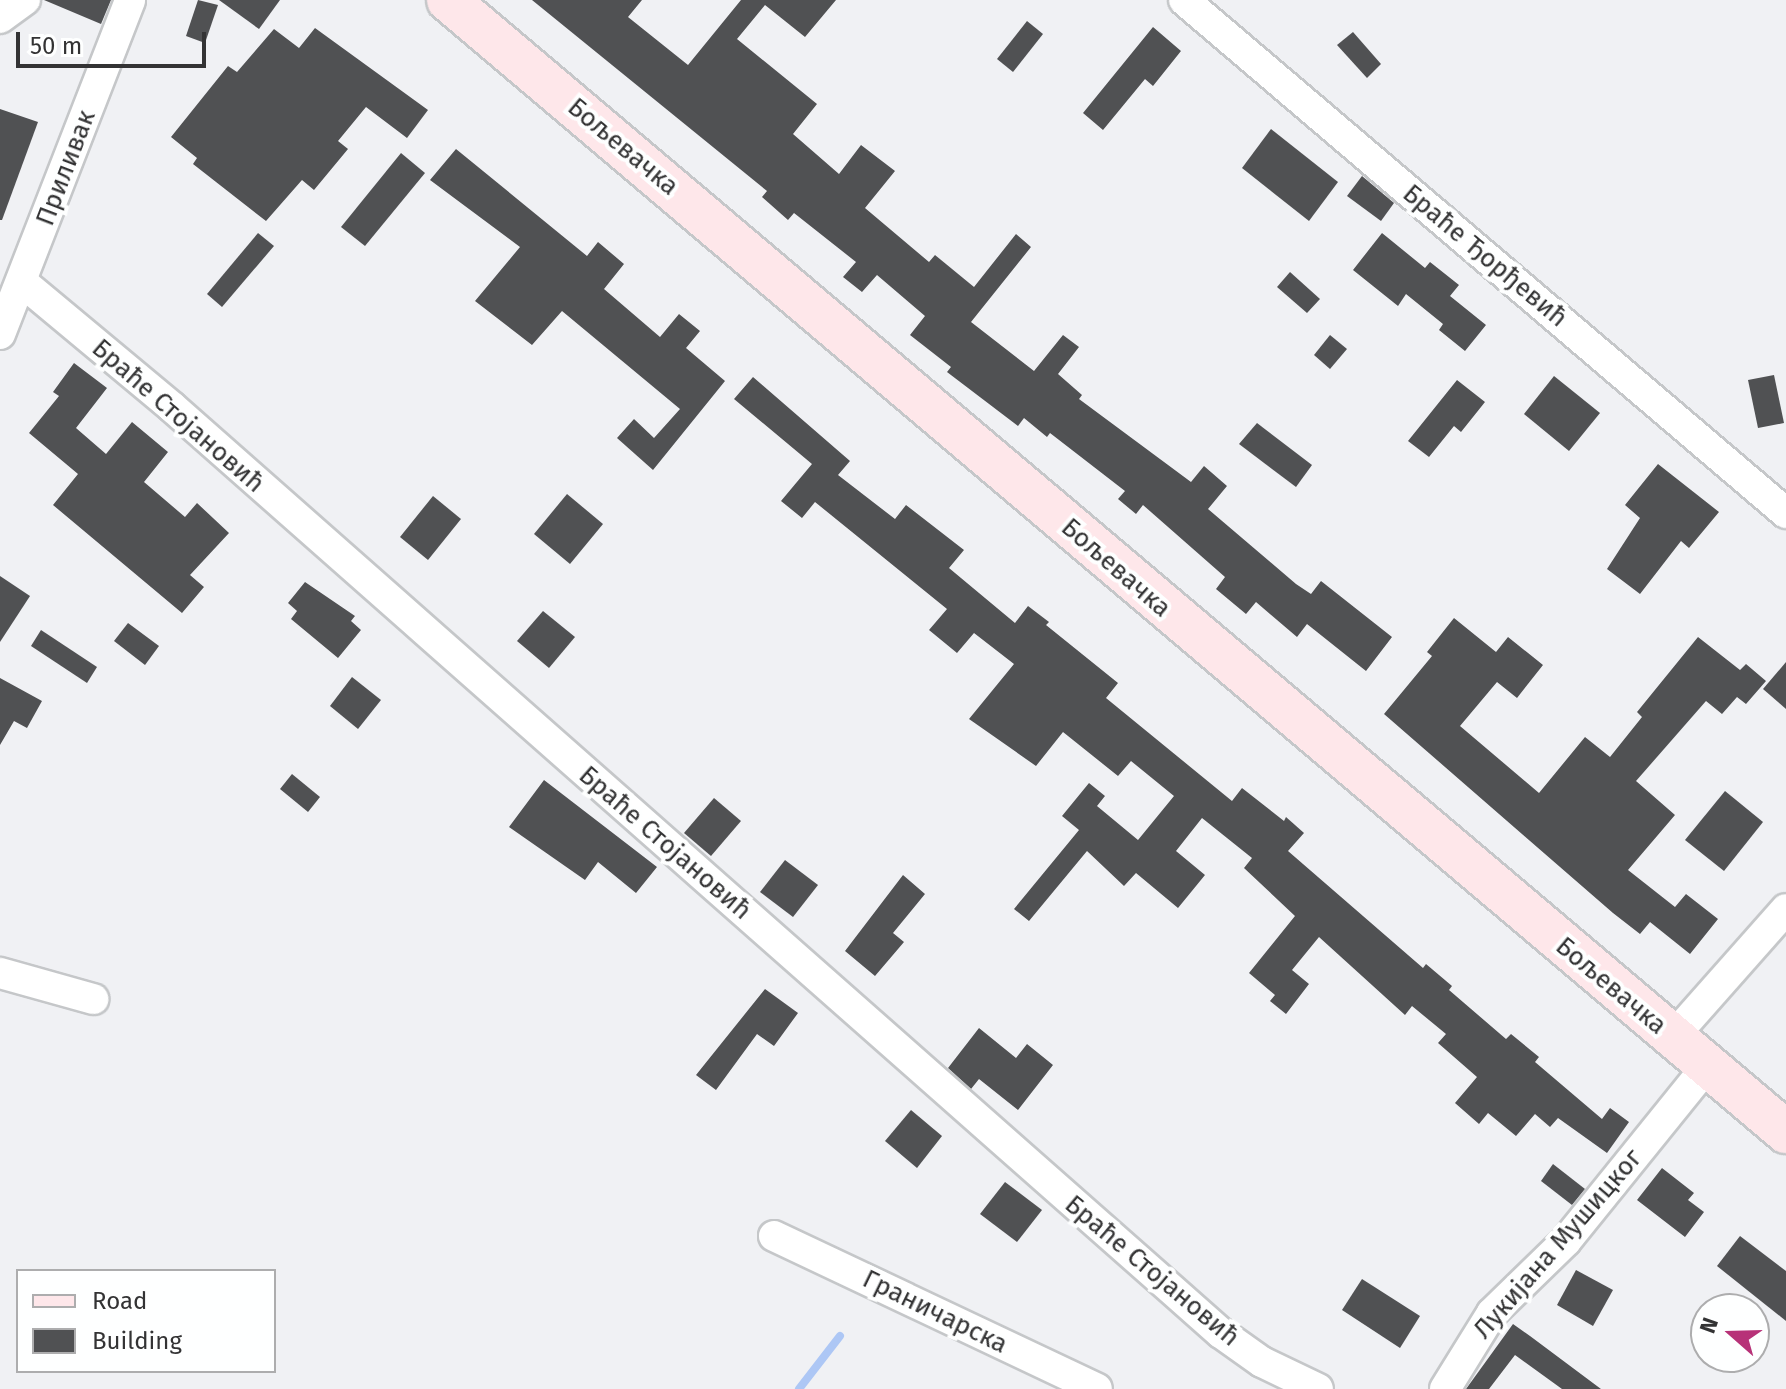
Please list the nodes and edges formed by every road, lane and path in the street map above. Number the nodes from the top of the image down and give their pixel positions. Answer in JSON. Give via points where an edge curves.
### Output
{"nodes":[{"id":1,"x":25,"y":0,"type":"edge"},
{"id":2,"x":130,"y":0,"type":"edge"},
{"id":3,"x":448,"y":0,"type":"edge"},
{"id":4,"x":1184,"y":0,"type":"edge"},
{"id":5,"x":0,"y":18,"type":"edge"},
{"id":6,"x":22,"y":282,"type":"junction"},
{"id":7,"x":0,"y":334,"type":"edge"},
{"id":8,"x":1786,"y":513,"type":"edge"},
{"id":9,"x":1786,"y":909,"type":"edge"},
{"id":10,"x":0,"y":973,"type":"edge"},
{"id":11,"x":93,"y":999,"type":"dead end"},
{"id":12,"x":1672,"y":1038,"type":"junction"},
{"id":13,"x":1707,"y":1066,"type":"junction"},
{"id":14,"x":1786,"y":1132,"type":"edge"},
{"id":15,"x":774,"y":1236,"type":"dead end"},
{"id":16,"x":1097,"y":1389,"type":"edge"},
{"id":17,"x":1318,"y":1389,"type":"edge"},
{"id":18,"x":1445,"y":1389,"type":"edge"}],
"edges":[{"from":1,"to":5,"type":"street"},
{"from":2,"to":6,"type":"street","name":"Приливак"},
{"from":3,"to":12,"type":"main road","name":"Бољевачка"},
{"from":4,"to":8,"type":"street","name":"Браће Ђорђевић"},
{"from":6,"to":7,"type":"street","name":"Приливак"},
{"from":6,"to":17,"type":"street","name":"Браће Стојановић","via":[[172,407],[1221,1333],[1262,1362]]},
{"from":9,"to":12,"type":"street"},
{"from":10,"to":11,"type":"street"},
{"from":12,"to":13,"type":"main road","name":"Бољевачка"},
{"from":13,"to":14,"type":"main road","name":"Бољевачка"},
{"from":13,"to":18,"type":"street","name":"Лукијана Мушицког","via":[[1566,1241],[1492,1313]]},
{"from":15,"to":16,"type":"street","name":"Граничарска"}]}
